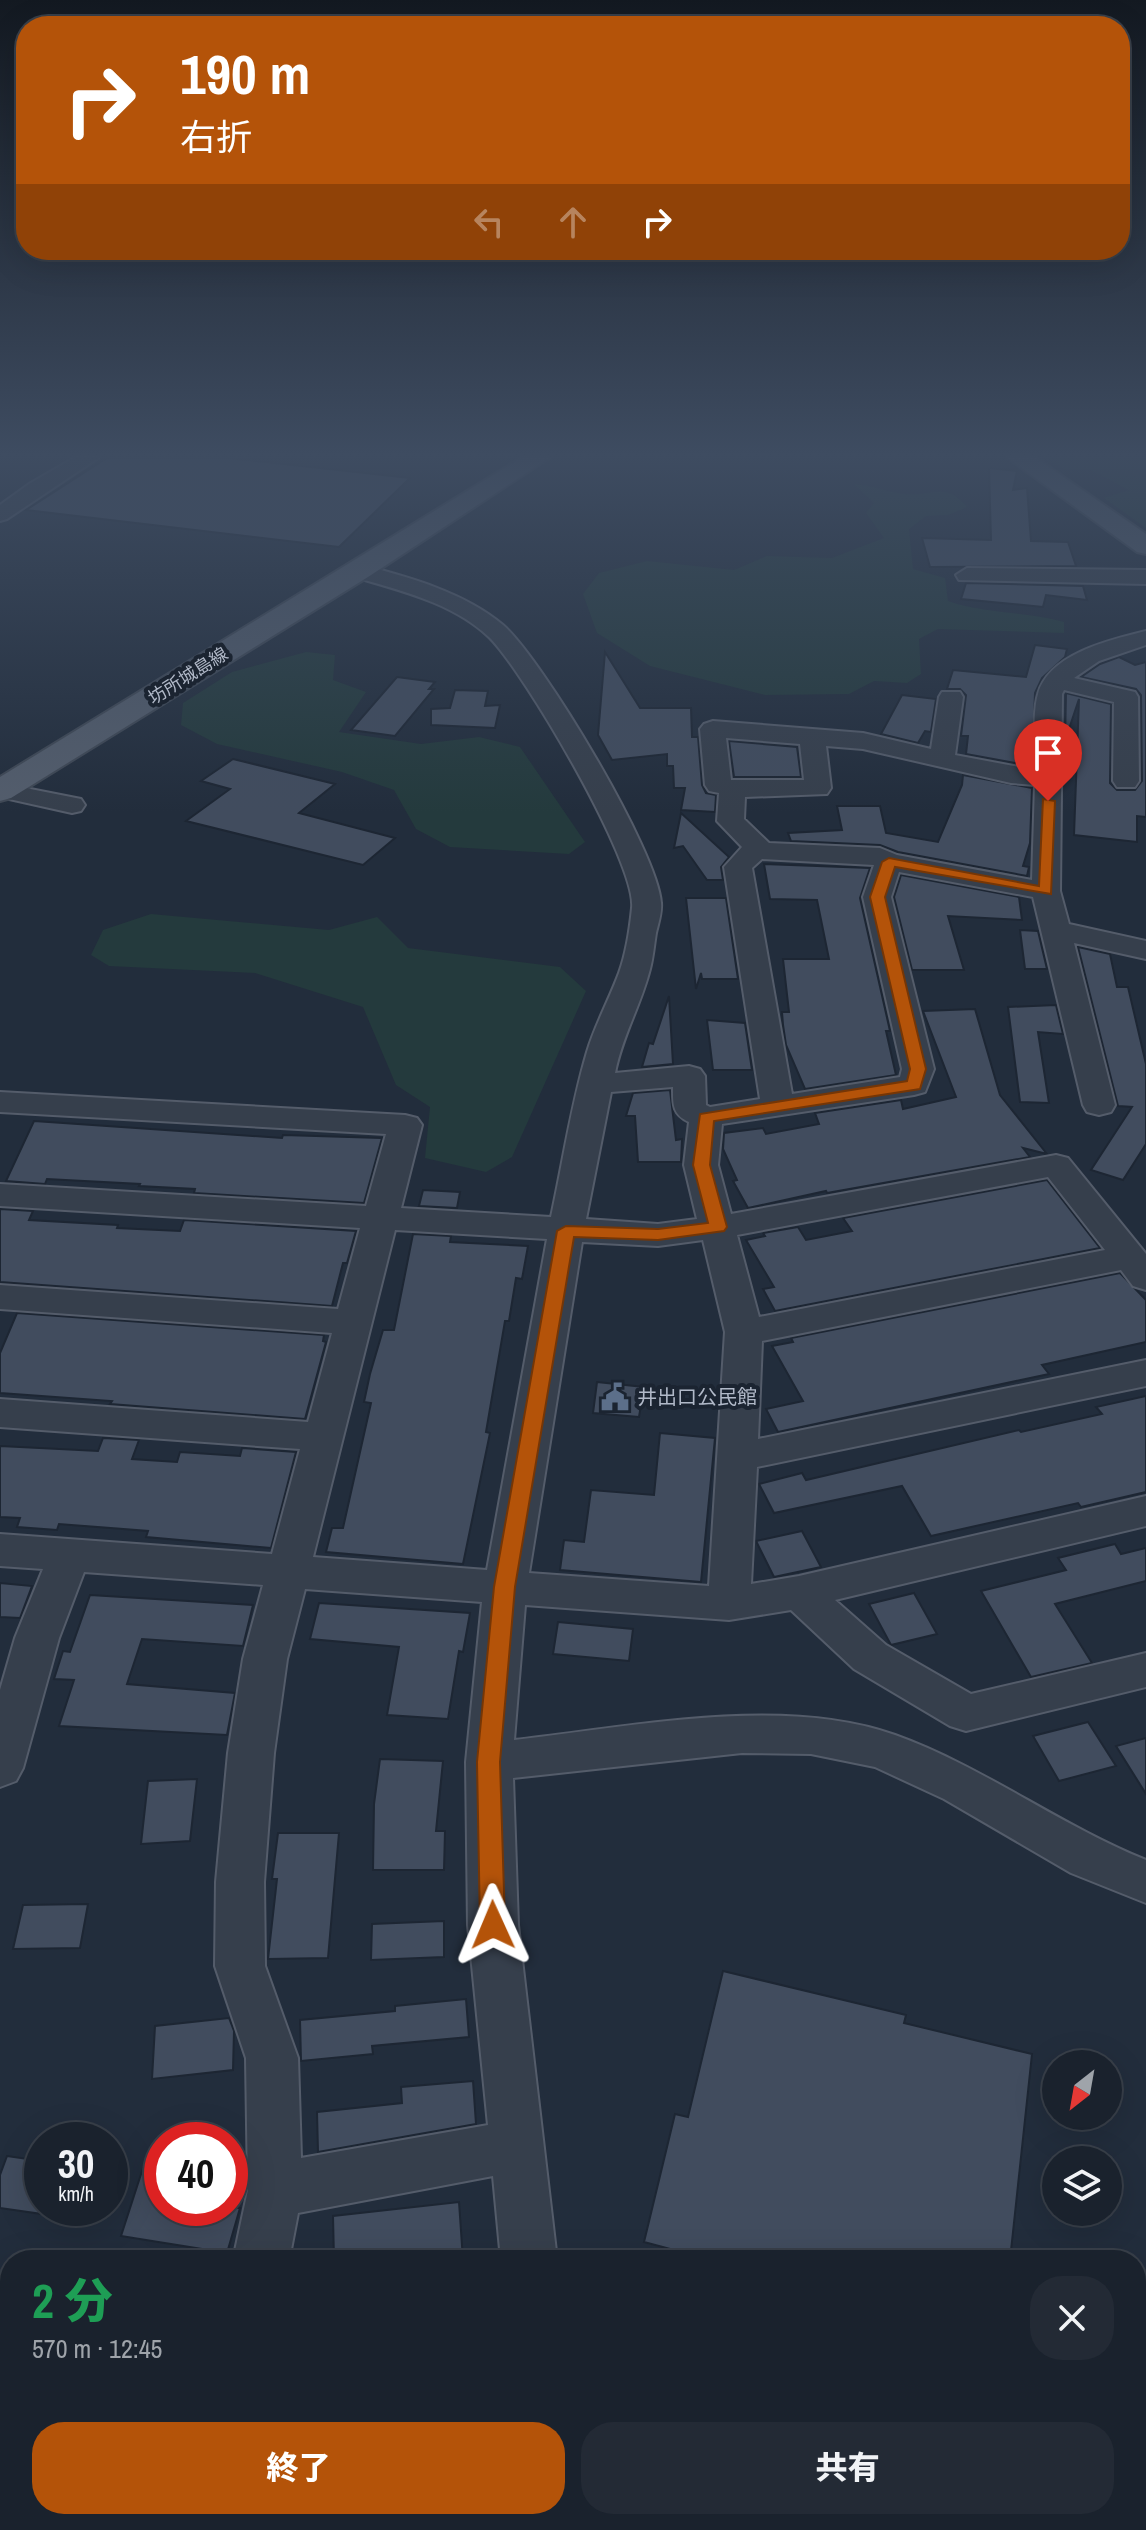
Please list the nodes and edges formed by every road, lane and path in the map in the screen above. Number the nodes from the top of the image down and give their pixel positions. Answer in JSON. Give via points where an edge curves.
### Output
{"nodes":[{"id":1,"x":351,"y":576,"type":"edge"},
{"id":2,"x":376,"y":576,"type":"edge"},
{"id":3,"x":1062,"y":576,"type":"edge"},
{"id":4,"x":1146,"y":577,"type":"edge"},
{"id":5,"x":1146,"y":638,"type":"edge"},
{"id":6,"x":1056,"y":681,"type":"junction"},
{"id":7,"x":951,"y":697,"type":"dead end"},
{"id":8,"x":812,"y":735,"type":"junction"},
{"id":9,"x":942,"y":759,"type":"junction"},
{"id":10,"x":1049,"y":779,"type":"junction"},
{"id":11,"x":1126,"y":781,"type":"dead end"},
{"id":12,"x":732,"y":789,"type":"junction"},
{"id":13,"x":1,"y":791,"type":"edge"},
{"id":14,"x":72,"y":805,"type":"dead end"},
{"id":15,"x":762,"y":851,"type":"junction"},
{"id":16,"x":889,"y":862,"type":"junction"},
{"id":17,"x":1046,"y":891,"type":"junction"},
{"id":18,"x":1054,"y":930,"type":"junction"},
{"id":19,"x":1146,"y":950,"type":"edge"},
{"id":20,"x":595,"y":1084,"type":"junction"},
{"id":21,"x":0,"y":1102,"type":"edge"},
{"id":22,"x":1099,"y":1105,"type":"dead end"},
{"id":23,"x":778,"y":1106,"type":"junction"},
{"id":24,"x":706,"y":1117,"type":"junction"},
{"id":25,"x":0,"y":1195,"type":"edge"},
{"id":26,"x":383,"y":1218,"type":"junction"},
{"id":27,"x":718,"y":1227,"type":"junction"},
{"id":28,"x":566,"y":1231,"type":"junction"},
{"id":29,"x":1138,"y":1268,"type":"edge"},
{"id":30,"x":0,"y":1297,"type":"edge"},
{"id":31,"x":355,"y":1322,"type":"junction"},
{"id":32,"x":744,"y":1332,"type":"junction"},
{"id":33,"x":1146,"y":1373,"type":"edge"},
{"id":34,"x":0,"y":1413,"type":"edge"},
{"id":35,"x":323,"y":1437,"type":"junction"},
{"id":36,"x":738,"y":1457,"type":"junction"},
{"id":37,"x":1146,"y":1511,"type":"edge"},
{"id":38,"x":0,"y":1550,"type":"edge"},
{"id":39,"x":69,"y":1555,"type":"junction"},
{"id":40,"x":287,"y":1571,"type":"junction"},
{"id":41,"x":505,"y":1587,"type":"junction"},
{"id":42,"x":799,"y":1592,"type":"junction"},
{"id":43,"x":729,"y":1604,"type":"junction"},
{"id":44,"x":1146,"y":1670,"type":"edge"},
{"id":45,"x":489,"y":1762,"type":"junction"},
{"id":46,"x":0,"y":1768,"type":"edge"},
{"id":47,"x":1146,"y":1882,"type":"edge"},
{"id":48,"x":517,"y":2146,"type":"junction"},
{"id":49,"x":275,"y":2190,"type":"junction"},
{"id":50,"x":261,"y":2250,"type":"edge"},
{"id":51,"x":528,"y":2250,"type":"edge"}],
"edges":[{"from":1,"to":13,"type":"main road","name":"坊所城島線"},
{"from":2,"to":20,"type":"street","via":[[466,609],[496,631],[520,658],[611,807],[647,904],[635,970]]},
{"from":3,"to":4,"type":"street"},
{"from":5,"to":6,"type":"street","via":[[1078,661]]},
{"from":6,"to":10,"type":"street","via":[[1050,694]]},
{"from":6,"to":11,"type":"street","via":[[1126,697]]},
{"from":7,"to":9,"type":"street"},
{"from":8,"to":9,"type":"street"},
{"from":8,"to":12,"type":"street","via":[[818,788]]},
{"from":8,"to":12,"type":"street","via":[[713,729],[718,785]]},
{"from":9,"to":10,"type":"street"},
{"from":10,"to":17,"type":"street"},
{"from":12,"to":15,"type":"street","via":[[730,821]]},
{"from":13,"to":14,"type":"street"},
{"from":15,"to":16,"type":"street","via":[[880,856]]},
{"from":15,"to":23,"type":"street","via":[[749,854],[738,867]]},
{"from":16,"to":17,"type":"street"},
{"from":16,"to":23,"type":"street","via":[[877,897],[918,1069],[914,1085]]},
{"from":17,"to":18,"type":"street"},
{"from":18,"to":19,"type":"street"},
{"from":18,"to":22,"type":"street"},
{"from":20,"to":24,"type":"street","via":[[689,1076],[690,1110]]},
{"from":20,"to":28,"type":"street"},
{"from":21,"to":26,"type":"street","via":[[405,1125]]},
{"from":23,"to":24,"type":"street"},
{"from":24,"to":27,"type":"street","via":[[701,1165]]},
{"from":25,"to":26,"type":"street"},
{"from":26,"to":28,"type":"street"},
{"from":26,"to":31,"type":"street"},
{"from":27,"to":28,"type":"street","via":[[658,1235]]},
{"from":27,"to":29,"type":"street","via":[[1056,1165]]},
{"from":27,"to":32,"type":"street"},
{"from":28,"to":41,"type":"street"},
{"from":29,"to":32,"type":"street"},
{"from":30,"to":31,"type":"street"},
{"from":31,"to":35,"type":"street"},
{"from":32,"to":36,"type":"street"},
{"from":33,"to":36,"type":"street"},
{"from":34,"to":35,"type":"street"},
{"from":35,"to":40,"type":"street"},
{"from":36,"to":43,"type":"street"},
{"from":37,"to":42,"type":"street"},
{"from":38,"to":39,"type":"street"},
{"from":39,"to":40,"type":"street"},
{"from":39,"to":46,"type":"street","via":[[37,1638]]},
{"from":40,"to":41,"type":"street"},
{"from":40,"to":49,"type":"street","via":[[265,1659],[240,1882],[240,1966],[272,2058]]},
{"from":41,"to":43,"type":"street"},
{"from":41,"to":45,"type":"street"},
{"from":42,"to":43,"type":"street"},
{"from":42,"to":44,"type":"street","via":[[870,1657],[966,1713]]},
{"from":45,"to":47,"type":"street","via":[[742,1734],[811,1735],[883,1750],[960,1785],[1088,1858]]},
{"from":45,"to":48,"type":"street","via":[[493,1925]]},
{"from":48,"to":49,"type":"street"},
{"from":48,"to":51,"type":"street"},
{"from":49,"to":50,"type":"street"}]}
